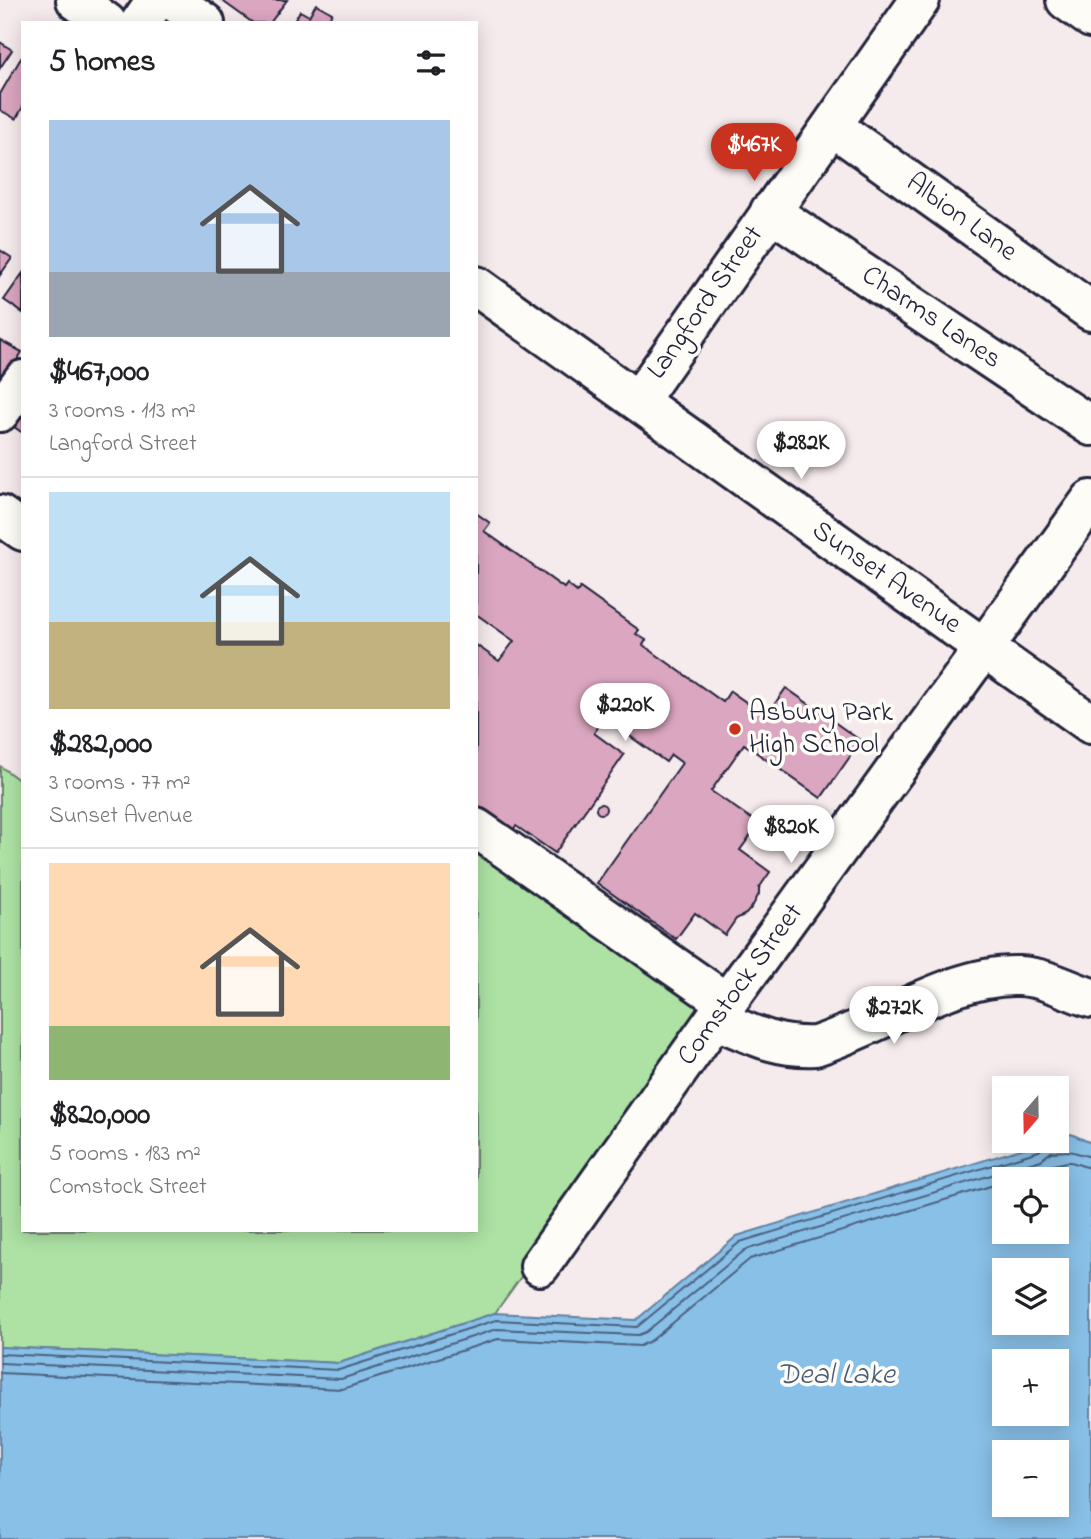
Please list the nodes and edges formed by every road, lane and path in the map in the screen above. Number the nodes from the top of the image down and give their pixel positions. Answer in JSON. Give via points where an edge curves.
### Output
{"nodes":[{"id":1,"x":76,"y":0,"type":"edge"},
{"id":2,"x":156,"y":0,"type":"edge"},
{"id":3,"x":172,"y":0,"type":"edge"},
{"id":4,"x":920,"y":0,"type":"edge"},
{"id":5,"x":1066,"y":0,"type":"edge"},
{"id":6,"x":1091,"y":18,"type":"edge"},
{"id":7,"x":104,"y":21,"type":"edge"},
{"id":8,"x":141,"y":21,"type":"edge"},
{"id":9,"x":202,"y":21,"type":"edge"},
{"id":10,"x":832,"y":126,"type":"junction"},
{"id":11,"x":770,"y":211,"type":"junction"},
{"id":12,"x":478,"y":287,"type":"edge"},
{"id":13,"x":1091,"y":311,"type":"edge"},
{"id":14,"x":21,"y":383,"type":"edge"},
{"id":15,"x":638,"y":401,"type":"junction"},
{"id":16,"x":0,"y":412,"type":"edge"},
{"id":17,"x":1091,"y":426,"type":"edge"},
{"id":18,"x":1091,"y":499,"type":"edge"},
{"id":19,"x":0,"y":515,"type":"edge"},
{"id":20,"x":21,"y":530,"type":"edge"},
{"id":21,"x":984,"y":648,"type":"junction"},
{"id":22,"x":1091,"y":724,"type":"edge"},
{"id":23,"x":478,"y":829,"type":"edge"},
{"id":24,"x":1091,"y":998,"type":"edge"},
{"id":25,"x":721,"y":1011,"type":"junction"},
{"id":26,"x":540,"y":1266,"type":"dead end"}],
"edges":[{"from":1,"to":7,"type":"street"},
{"from":2,"to":8,"type":"street"},
{"from":3,"to":9,"type":"street"},
{"from":4,"to":10,"type":"street","name":"Langford Street"},
{"from":5,"to":6,"type":"street"},
{"from":10,"to":11,"type":"street","name":"Langford Street"},
{"from":10,"to":13,"type":"street","name":"Albion Lane"},
{"from":11,"to":15,"type":"street","name":"Langford Street"},
{"from":11,"to":17,"type":"street","name":"Charms Lanes"},
{"from":12,"to":15,"type":"street","name":"Sunset Avenue"},
{"from":14,"to":16,"type":"street"},
{"from":15,"to":21,"type":"street","name":"Sunset Avenue"},
{"from":18,"to":21,"type":"street","name":"Comstock Street"},
{"from":19,"to":20,"type":"street"},
{"from":21,"to":22,"type":"street","name":"Sunset Avenue"},
{"from":21,"to":25,"type":"street","name":"Comstock Street"},
{"from":23,"to":25,"type":"street"},
{"from":24,"to":25,"type":"street","via":[[1052,981],[993,977],[815,1046],[793,1047],[772,1042]]},
{"from":25,"to":26,"type":"street","name":"Comstock Street"}]}
